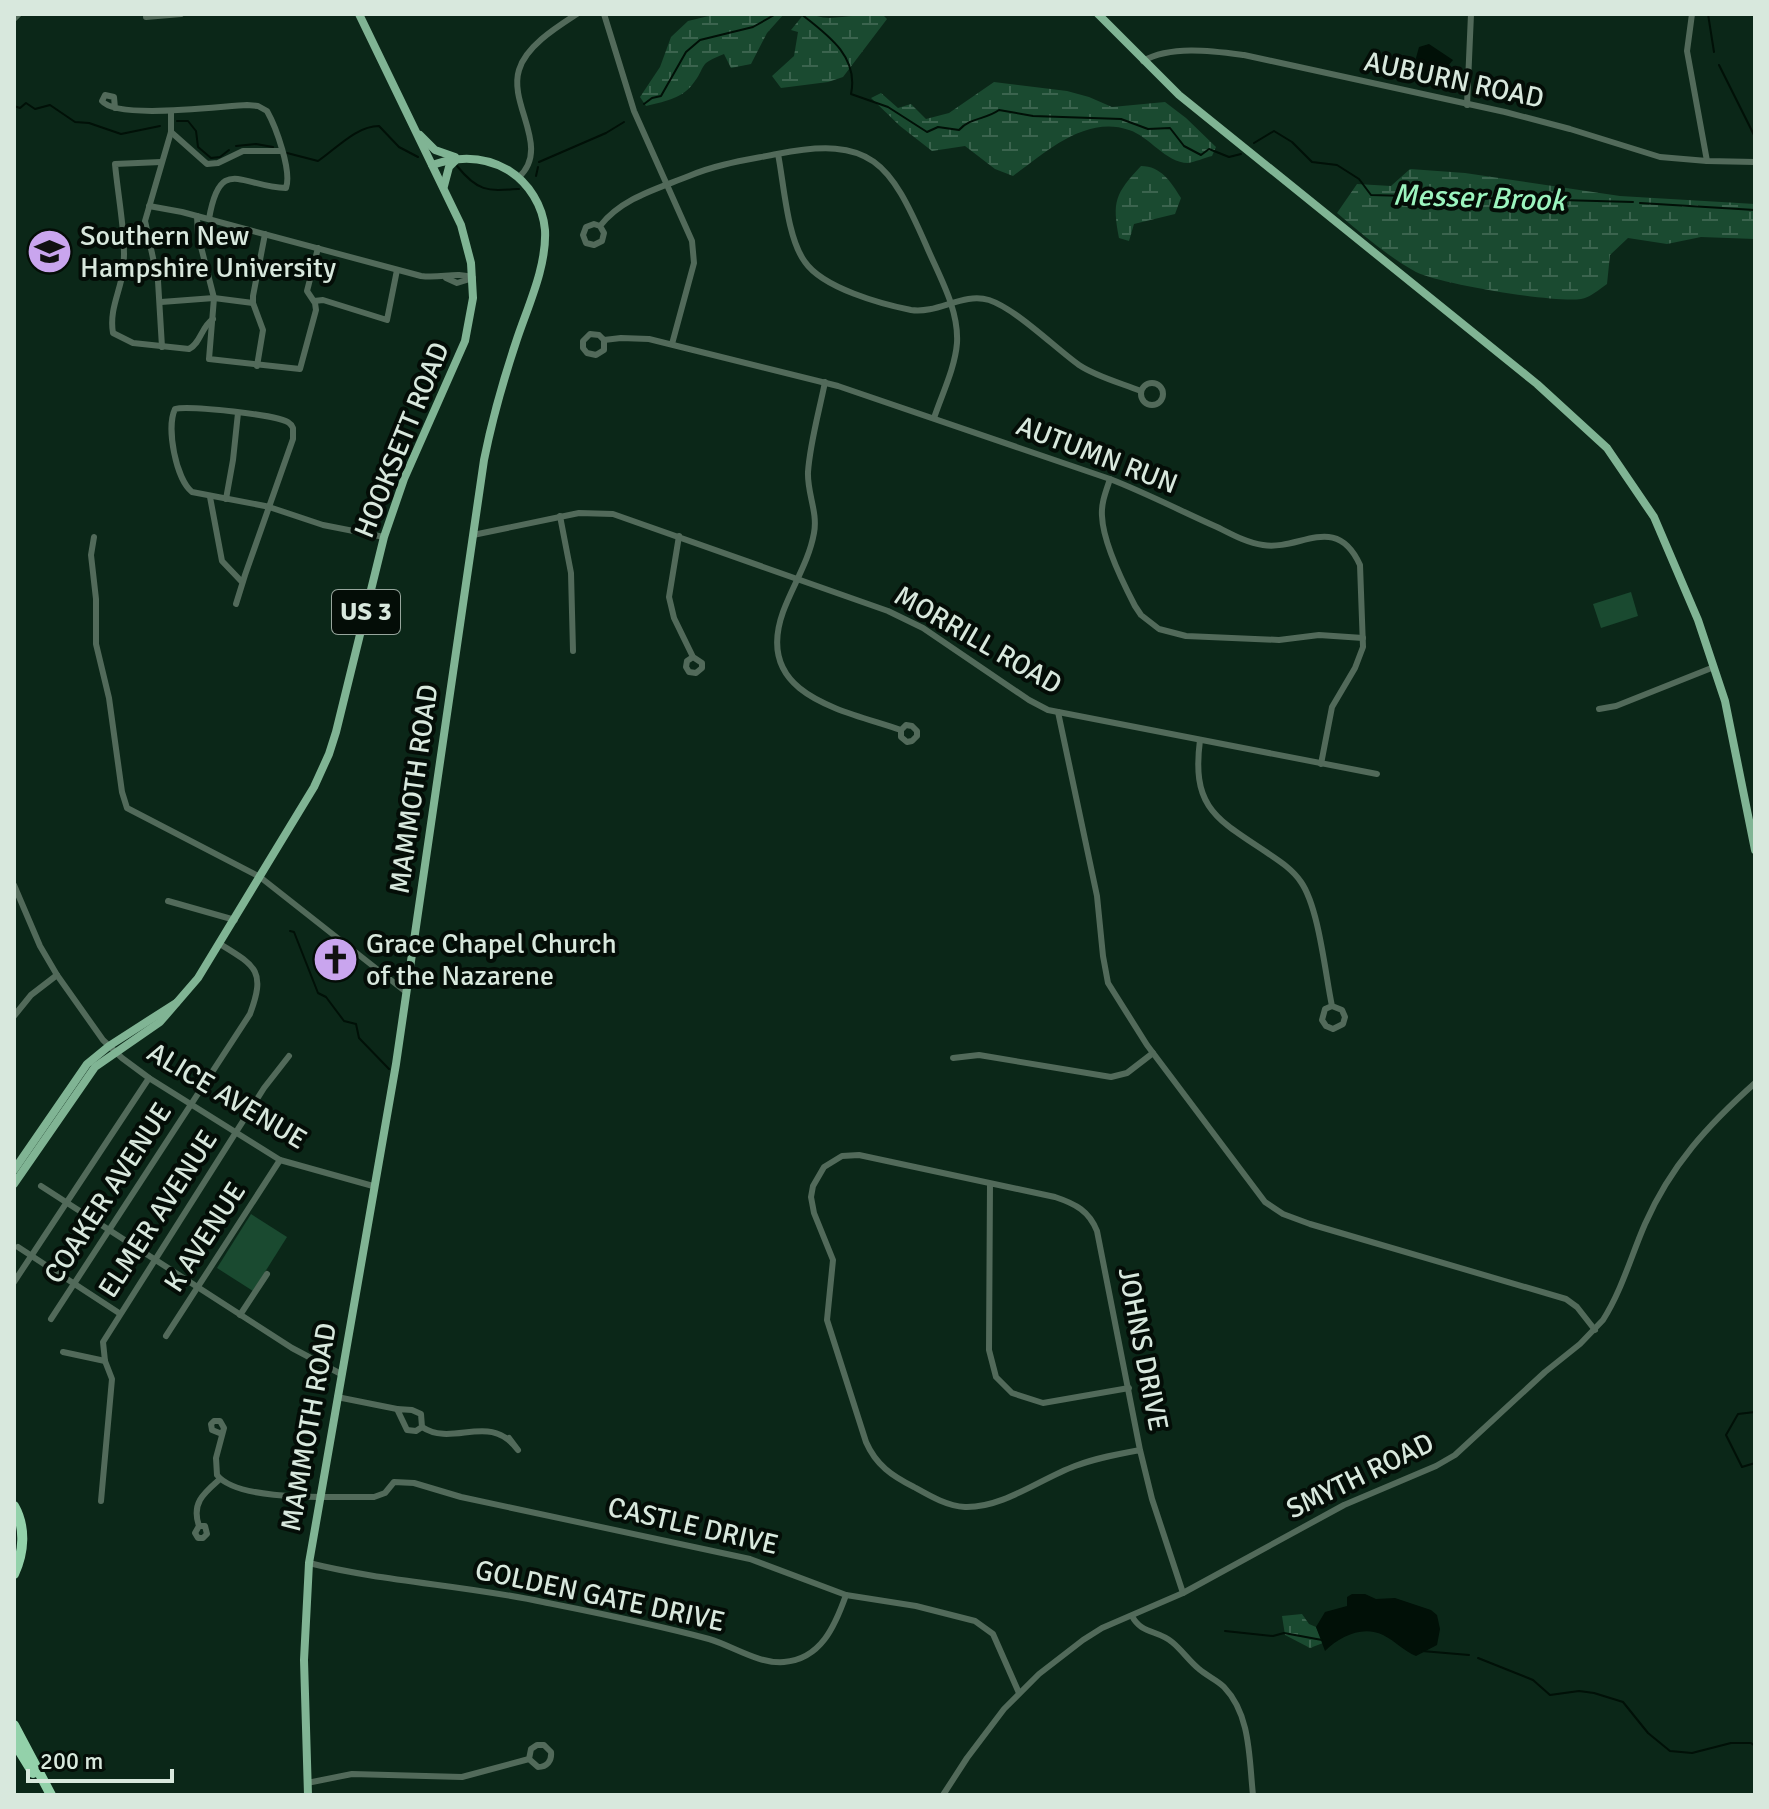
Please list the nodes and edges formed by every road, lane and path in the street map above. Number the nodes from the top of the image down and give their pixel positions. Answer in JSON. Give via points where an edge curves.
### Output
{"nodes":[{"id":1,"x":19,"y":14,"type":"edge"},
{"id":2,"x":181,"y":14,"type":"edge"},
{"id":3,"x":359,"y":14,"type":"edge"},
{"id":4,"x":577,"y":14,"type":"edge"},
{"id":5,"x":604,"y":14,"type":"edge"},
{"id":6,"x":1098,"y":14,"type":"edge"},
{"id":7,"x":1471,"y":14,"type":"edge"},
{"id":8,"x":1692,"y":14,"type":"edge"},
{"id":9,"x":146,"y":17,"type":"dead end"},
{"id":10,"x":14,"y":19,"type":"edge"},
{"id":11,"x":1143,"y":61,"type":"junction"},
{"id":12,"x":1467,"y":105,"type":"junction"},
{"id":13,"x":115,"y":108,"type":"dead end"},
{"id":14,"x":171,"y":111,"type":"junction"},
{"id":15,"x":414,"y":130,"type":"junction"},
{"id":16,"x":171,"y":132,"type":"junction"},
{"id":17,"x":281,"y":151,"type":"junction"},
{"id":18,"x":778,"y":154,"type":"junction"},
{"id":19,"x":460,"y":158,"type":"junction"},
{"id":20,"x":1707,"y":161,"type":"junction"},
{"id":21,"x":161,"y":162,"type":"junction"},
{"id":22,"x":1755,"y":162,"type":"edge"},
{"id":23,"x":432,"y":165,"type":"junction"},
{"id":24,"x":518,"y":178,"type":"junction"},
{"id":25,"x":666,"y":185,"type":"junction"},
{"id":26,"x":444,"y":187,"type":"junction"},
{"id":27,"x":149,"y":206,"type":"junction"},
{"id":28,"x":197,"y":216,"type":"junction"},
{"id":29,"x":209,"y":219,"type":"junction"},
{"id":30,"x":600,"y":226,"type":"dead end"},
{"id":31,"x":265,"y":234,"type":"junction"},
{"id":32,"x":318,"y":248,"type":"junction"},
{"id":33,"x":156,"y":270,"type":"junction"},
{"id":34,"x":397,"y":270,"type":"junction"},
{"id":35,"x":123,"y":272,"type":"junction"},
{"id":36,"x":473,"y":278,"type":"junction"},
{"id":37,"x":214,"y":298,"type":"junction"},
{"id":38,"x":314,"y":301,"type":"junction"},
{"id":39,"x":164,"y":302,"type":"junction"},
{"id":40,"x":253,"y":303,"type":"junction"},
{"id":41,"x":951,"y":305,"type":"junction"},
{"id":42,"x":213,"y":319,"type":"junction"},
{"id":43,"x":604,"y":340,"type":"dead end"},
{"id":44,"x":672,"y":344,"type":"junction"},
{"id":45,"x":162,"y":347,"type":"junction"},
{"id":46,"x":257,"y":366,"type":"junction"},
{"id":47,"x":825,"y":382,"type":"junction"},
{"id":48,"x":1141,"y":391,"type":"dead end"},
{"id":49,"x":238,"y":413,"type":"junction"},
{"id":50,"x":934,"y":418,"type":"junction"},
{"id":51,"x":1110,"y":479,"type":"junction"},
{"id":52,"x":210,"y":497,"type":"junction"},
{"id":53,"x":226,"y":499,"type":"junction"},
{"id":54,"x":269,"y":507,"type":"junction"},
{"id":55,"x":560,"y":516,"type":"junction"},
{"id":56,"x":473,"y":535,"type":"junction"},
{"id":57,"x":679,"y":536,"type":"junction"},
{"id":58,"x":94,"y":537,"type":"dead end"},
{"id":59,"x":384,"y":537,"type":"junction"},
{"id":60,"x":798,"y":578,"type":"junction"},
{"id":61,"x":242,"y":582,"type":"junction"},
{"id":62,"x":236,"y":604,"type":"dead end"},
{"id":63,"x":1363,"y":638,"type":"junction"},
{"id":64,"x":573,"y":651,"type":"dead end"},
{"id":65,"x":693,"y":657,"type":"dead end"},
{"id":66,"x":1714,"y":667,"type":"junction"},
{"id":67,"x":1599,"y":709,"type":"dead end"},
{"id":68,"x":1058,"y":712,"type":"junction"},
{"id":69,"x":901,"y":730,"type":"dead end"},
{"id":70,"x":1200,"y":740,"type":"junction"},
{"id":71,"x":1321,"y":764,"type":"junction"},
{"id":72,"x":1377,"y":774,"type":"dead end"},
{"id":73,"x":1755,"y":850,"type":"edge"},
{"id":74,"x":260,"y":877,"type":"junction"},
{"id":75,"x":14,"y":885,"type":"edge"},
{"id":76,"x":168,"y":901,"type":"dead end"},
{"id":77,"x":235,"y":920,"type":"junction"},
{"id":78,"x":220,"y":944,"type":"junction"},
{"id":79,"x":57,"y":975,"type":"junction"},
{"id":80,"x":406,"y":992,"type":"junction"},
{"id":81,"x":1332,"y":1006,"type":"dead end"},
{"id":82,"x":14,"y":1016,"type":"edge"},
{"id":83,"x":112,"y":1049,"type":"junction"},
{"id":84,"x":1153,"y":1053,"type":"junction"},
{"id":85,"x":289,"y":1056,"type":"dead end"},
{"id":86,"x":953,"y":1058,"type":"dead end"},
{"id":87,"x":149,"y":1078,"type":"junction"},
{"id":88,"x":1755,"y":1083,"type":"edge"},
{"id":89,"x":191,"y":1105,"type":"junction"},
{"id":90,"x":236,"y":1134,"type":"junction"},
{"id":91,"x":280,"y":1160,"type":"junction"},
{"id":92,"x":14,"y":1170,"type":"edge"},
{"id":93,"x":14,"y":1184,"type":"edge"},
{"id":94,"x":990,"y":1184,"type":"junction"},
{"id":95,"x":41,"y":1186,"type":"dead end"},
{"id":96,"x":373,"y":1186,"type":"junction"},
{"id":97,"x":67,"y":1204,"type":"junction"},
{"id":98,"x":110,"y":1233,"type":"junction"},
{"id":99,"x":18,"y":1247,"type":"dead end"},
{"id":100,"x":33,"y":1256,"type":"junction"},
{"id":101,"x":154,"y":1260,"type":"junction"},
{"id":102,"x":267,"y":1274,"type":"dead end"},
{"id":103,"x":14,"y":1282,"type":"edge"},
{"id":104,"x":76,"y":1284,"type":"junction"},
{"id":105,"x":198,"y":1288,"type":"junction"},
{"id":106,"x":119,"y":1313,"type":"junction"},
{"id":107,"x":240,"y":1315,"type":"junction"},
{"id":108,"x":51,"y":1319,"type":"dead end"},
{"id":109,"x":1595,"y":1330,"type":"junction"},
{"id":110,"x":166,"y":1336,"type":"dead end"},
{"id":111,"x":63,"y":1352,"type":"dead end"},
{"id":112,"x":105,"y":1361,"type":"junction"},
{"id":113,"x":341,"y":1374,"type":"junction"},
{"id":114,"x":1129,"y":1388,"type":"junction"},
{"id":115,"x":337,"y":1397,"type":"junction"},
{"id":116,"x":397,"y":1409,"type":"junction"},
{"id":117,"x":422,"y":1427,"type":"junction"},
{"id":118,"x":222,"y":1434,"type":"dead end"},
{"id":119,"x":509,"y":1438,"type":"dead end"},
{"id":120,"x":1140,"y":1450,"type":"junction"},
{"id":121,"x":220,"y":1479,"type":"junction"},
{"id":122,"x":319,"y":1496,"type":"junction"},
{"id":123,"x":101,"y":1501,"type":"dead end"},
{"id":124,"x":14,"y":1506,"type":"edge"},
{"id":125,"x":199,"y":1526,"type":"dead end"},
{"id":126,"x":309,"y":1563,"type":"junction"},
{"id":127,"x":14,"y":1574,"type":"edge"},
{"id":128,"x":1183,"y":1593,"type":"junction"},
{"id":129,"x":846,"y":1595,"type":"junction"},
{"id":130,"x":1132,"y":1616,"type":"junction"},
{"id":131,"x":1019,"y":1693,"type":"junction"},
{"id":132,"x":14,"y":1725,"type":"edge"},
{"id":133,"x":14,"y":1742,"type":"edge"},
{"id":134,"x":529,"y":1759,"type":"dead end"},
{"id":135,"x":307,"y":1783,"type":"junction"},
{"id":136,"x":49,"y":1795,"type":"edge"},
{"id":137,"x":308,"y":1795,"type":"edge"},
{"id":138,"x":943,"y":1795,"type":"edge"},
{"id":139,"x":1253,"y":1795,"type":"edge"}],
"edges":[{"from":1,"to":10,"type":"street"},
{"from":2,"to":9,"type":"street"},
{"from":3,"to":15,"type":"main road","name":"HOOKSETT ROAD","number":"US 3"},
{"from":4,"to":24,"type":"street","via":[[538,43],[519,71],[531,151]]},
{"from":5,"to":25,"type":"street","via":[[634,111]]},
{"from":6,"to":11,"type":"main road"},
{"from":7,"to":12,"type":"street"},
{"from":8,"to":20,"type":"street","via":[[1687,51]]},
{"from":11,"to":12,"type":"street","name":"AUBURN ROAD","via":[[1168,53],[1244,55]]},
{"from":11,"to":66,"type":"main road","via":[[1595,435],[1662,532]]},
{"from":12,"to":20,"type":"street","name":"AUBURN ROAD","via":[[1660,157]]},
{"from":13,"to":14,"type":"street"},
{"from":14,"to":16,"type":"street"},
{"from":14,"to":17,"type":"street","via":[[258,106],[270,116]]},
{"from":15,"to":19,"type":"main road","via":[[435,150]]},
{"from":15,"to":23,"type":"main road","name":"HOOKSETT ROAD","number":"US 3"},
{"from":16,"to":17,"type":"street","via":[[207,164],[243,151]]},
{"from":16,"to":21,"type":"street"},
{"from":17,"to":29,"type":"street","via":[[288,168],[286,188],[230,179],[214,194]]},
{"from":18,"to":25,"type":"street","via":[[718,165]]},
{"from":18,"to":41,"type":"street","via":[[833,148],[879,166],[907,201]]},
{"from":18,"to":41,"type":"street","via":[[795,243],[814,272],[833,285],[904,309]]},
{"from":19,"to":23,"type":"main road","name":"MAMMOTH ROAD"},
{"from":19,"to":24,"type":"main road","name":"MAMMOTH ROAD","via":[[491,162]]},
{"from":19,"to":26,"type":"main road","via":[[449,167]]},
{"from":20,"to":22,"type":"street","name":"AUBURN ROAD"},
{"from":21,"to":27,"type":"street"},
{"from":21,"to":35,"type":"street","via":[[115,164]]},
{"from":23,"to":26,"type":"main road","name":"HOOKSETT ROAD","number":"US 3"},
{"from":24,"to":56,"type":"main road","name":"MAMMOTH ROAD","via":[[541,211],[544,248],[491,427]]},
{"from":25,"to":30,"type":"street","via":[[620,205]]},
{"from":25,"to":44,"type":"street","via":[[694,252]]},
{"from":26,"to":36,"type":"main road","name":"HOOKSETT ROAD","number":"US 3","via":[[465,236]]},
{"from":27,"to":28,"type":"street"},
{"from":27,"to":33,"type":"street","via":[[146,226]]},
{"from":28,"to":29,"type":"street"},
{"from":28,"to":37,"type":"street"},
{"from":29,"to":31,"type":"street"},
{"from":31,"to":32,"type":"street"},
{"from":31,"to":40,"type":"street"},
{"from":32,"to":34,"type":"street"},
{"from":32,"to":38,"type":"street","via":[[307,291]]},
{"from":33,"to":35,"type":"street"},
{"from":33,"to":39,"type":"street"},
{"from":34,"to":36,"type":"street"},
{"from":34,"to":38,"type":"street","via":[[387,320]]},
{"from":35,"to":45,"type":"street","via":[[113,306],[113,333],[133,343]]},
{"from":36,"to":59,"type":"main road","name":"HOOKSETT ROAD","number":"US 3","via":[[465,341]]},
{"from":37,"to":39,"type":"street"},
{"from":37,"to":40,"type":"street"},
{"from":37,"to":42,"type":"street"},
{"from":38,"to":46,"type":"street","via":[[312,331],[300,369]]},
{"from":39,"to":45,"type":"street"},
{"from":40,"to":46,"type":"street","via":[[263,330]]},
{"from":41,"to":48,"type":"street","via":[[977,299],[994,302],[1081,366]]},
{"from":41,"to":50,"type":"street","via":[[955,352]]},
{"from":42,"to":45,"type":"street","via":[[194,347]]},
{"from":42,"to":46,"type":"street","via":[[209,359]]},
{"from":43,"to":44,"type":"street","name":"AUTUMN RUN","via":[[632,337]]},
{"from":44,"to":47,"type":"street","name":"AUTUMN RUN"},
{"from":47,"to":50,"type":"street","name":"AUTUMN RUN"},
{"from":47,"to":60,"type":"street","via":[[808,473],[815,528]]},
{"from":49,"to":52,"type":"street","via":[[175,409],[171,425],[183,484]]},
{"from":49,"to":53,"type":"street"},
{"from":49,"to":54,"type":"street","via":[[285,420],[293,428]]},
{"from":50,"to":51,"type":"street","name":"AUTUMN RUN"},
{"from":51,"to":63,"type":"street","name":"AUTUMN RUN","via":[[1263,545],[1318,536],[1339,541],[1360,565]]},
{"from":51,"to":63,"type":"street","via":[[1102,506],[1103,528],[1135,606],[1159,629],[1197,637]]},
{"from":52,"to":53,"type":"street"},
{"from":52,"to":61,"type":"street","via":[[222,561]]},
{"from":53,"to":54,"type":"street"},
{"from":54,"to":59,"type":"street"},
{"from":54,"to":61,"type":"street"},
{"from":55,"to":56,"type":"street","name":"MORRILL ROAD"},
{"from":55,"to":57,"type":"street","name":"MORRILL ROAD","via":[[613,514]]},
{"from":55,"to":64,"type":"street","via":[[571,573]]},
{"from":56,"to":80,"type":"main road","name":"MAMMOTH ROAD"},
{"from":57,"to":60,"type":"street","name":"MORRILL ROAD"},
{"from":57,"to":65,"type":"street","via":[[669,597]]},
{"from":58,"to":74,"type":"street","via":[[96,644],[124,803]]},
{"from":59,"to":74,"type":"main road","name":"HOOKSETT ROAD","number":"US 3","via":[[329,754]]},
{"from":60,"to":68,"type":"street","name":"MORRILL ROAD","via":[[908,620],[1029,700]]},
{"from":60,"to":69,"type":"street","via":[[777,636],[778,657],[794,686],[812,698]]},
{"from":61,"to":62,"type":"street"},
{"from":63,"to":71,"type":"street","name":"AUTUMN RUN","via":[[1360,658],[1332,707]]},
{"from":66,"to":67,"type":"street"},
{"from":66,"to":73,"type":"main road"},
{"from":68,"to":70,"type":"street","name":"MORRILL ROAD"},
{"from":68,"to":84,"type":"street","via":[[1098,899],[1105,973]]},
{"from":70,"to":71,"type":"street","name":"MORRILL ROAD"},
{"from":70,"to":81,"type":"street","via":[[1198,783],[1212,812],[1289,868],[1309,894]]},
{"from":71,"to":72,"type":"street","name":"MORRILL ROAD"},
{"from":74,"to":77,"type":"main road","name":"HOOKSETT ROAD","number":"US 3"},
{"from":74,"to":80,"type":"street"},
{"from":75,"to":79,"type":"street","name":"ALICE AVENUE"},
{"from":76,"to":77,"type":"street"},
{"from":77,"to":78,"type":"main road","name":"HOOKSETT ROAD","number":"US 3"},
{"from":78,"to":83,"type":"main road","name":"HOOKSETT ROAD","number":"US 3","via":[[177,1002]]},
{"from":78,"to":89,"type":"street","name":"COAKER AVENUE","via":[[252,963],[258,990],[250,1014]]},
{"from":79,"to":82,"type":"street"},
{"from":79,"to":83,"type":"street","name":"ALICE AVENUE"},
{"from":80,"to":96,"type":"main road","name":"MAMMOTH ROAD"},
{"from":83,"to":87,"type":"street","name":"ALICE AVENUE"},
{"from":83,"to":92,"type":"main road","name":"HOOKSETT ROAD","number":"US 3","via":[[93,1058],[74,1079]]},
{"from":83,"to":93,"type":"main road","name":"HOOKSETT ROAD","number":"US 3","via":[[84,1080]]},
{"from":84,"to":86,"type":"street","via":[[1127,1073],[1111,1077],[986,1056]]},
{"from":84,"to":109,"type":"street","via":[[1274,1209],[1566,1299]]},
{"from":85,"to":90,"type":"street","name":"ELMER AVENUE"},
{"from":87,"to":89,"type":"street","name":"ALICE AVENUE"},
{"from":87,"to":97,"type":"street"},
{"from":88,"to":109,"type":"street","name":"SMYTH ROAD","via":[[1704,1132],[1677,1167]]},
{"from":89,"to":90,"type":"street","name":"ALICE AVENUE"},
{"from":89,"to":98,"type":"street","name":"COAKER AVENUE"},
{"from":90,"to":91,"type":"street","name":"ALICE AVENUE"},
{"from":90,"to":101,"type":"street","name":"ELMER AVENUE"},
{"from":91,"to":96,"type":"street","name":"ALICE AVENUE"},
{"from":91,"to":105,"type":"street","name":"K AVENUE"},
{"from":94,"to":114,"type":"street","name":"JOHNS DRIVE","via":[[1071,1202],[1093,1221]]},
{"from":94,"to":114,"type":"street","via":[[989,1350],[996,1377],[1012,1393],[1043,1403]]},
{"from":94,"to":120,"type":"street","name":"JOHNS DRIVE","via":[[848,1155],[824,1167],[813,1186],[811,1203],[833,1260],[827,1320],[870,1452],[903,1482],[964,1507],[994,1502],[1073,1467]]},
{"from":95,"to":97,"type":"street"},
{"from":96,"to":113,"type":"main road","name":"MAMMOTH ROAD"},
{"from":97,"to":98,"type":"street"},
{"from":97,"to":100,"type":"street"},
{"from":98,"to":101,"type":"street"},
{"from":98,"to":104,"type":"street","name":"COAKER AVENUE"},
{"from":99,"to":100,"type":"street"},
{"from":100,"to":103,"type":"street"},
{"from":100,"to":104,"type":"street"},
{"from":101,"to":105,"type":"street"},
{"from":101,"to":106,"type":"street","name":"ELMER AVENUE"},
{"from":102,"to":107,"type":"street"},
{"from":104,"to":106,"type":"street"},
{"from":104,"to":108,"type":"street","name":"COAKER AVENUE"},
{"from":105,"to":107,"type":"street"},
{"from":105,"to":110,"type":"street","name":"K AVENUE"},
{"from":106,"to":112,"type":"street","name":"ELMER AVENUE","via":[[103,1342]]},
{"from":107,"to":113,"type":"street"},
{"from":109,"to":128,"type":"street","name":"SMYTH ROAD","via":[[1455,1455],[1344,1505]]},
{"from":111,"to":112,"type":"street"},
{"from":112,"to":123,"type":"street","via":[[112,1400]]},
{"from":113,"to":115,"type":"main road","name":"MAMMOTH ROAD"},
{"from":114,"to":120,"type":"street","name":"JOHNS DRIVE"},
{"from":115,"to":116,"type":"street"},
{"from":115,"to":122,"type":"main road","name":"MAMMOTH ROAD"},
{"from":116,"to":117,"type":"street","via":[[421,1414]]},
{"from":116,"to":117,"type":"street","via":[[407,1430]]},
{"from":117,"to":119,"type":"street","via":[[445,1434],[482,1430]]},
{"from":118,"to":121,"type":"street","via":[[215,1466]]},
{"from":120,"to":128,"type":"street","name":"JOHNS DRIVE"},
{"from":121,"to":122,"type":"street","name":"CASTLE DRIVE","via":[[263,1494]]},
{"from":121,"to":125,"type":"street","via":[[197,1504]]},
{"from":122,"to":126,"type":"main road","name":"MAMMOTH ROAD"},
{"from":122,"to":129,"type":"street","name":"CASTLE DRIVE","via":[[374,1497],[394,1482],[409,1482],[750,1559]]},
{"from":124,"to":127,"type":"highway","via":[[22,1534]]},
{"from":126,"to":129,"type":"street","name":"GOLDEN GATE DRIVE","via":[[540,1601],[708,1639],[771,1661],[793,1660],[822,1643]]},
{"from":126,"to":135,"type":"main road","name":"MAMMOTH ROAD","via":[[304,1660]]},
{"from":128,"to":130,"type":"street","name":"SMYTH ROAD"},
{"from":129,"to":131,"type":"street","name":"CASTLE DRIVE","via":[[948,1613],[985,1626]]},
{"from":130,"to":131,"type":"street","name":"SMYTH ROAD","via":[[1083,1640]]},
{"from":130,"to":139,"type":"street","via":[[1136,1625],[1175,1644],[1233,1699],[1246,1732]]},
{"from":131,"to":138,"type":"street","name":"SMYTH ROAD"},
{"from":132,"to":136,"type":"highway"},
{"from":133,"to":136,"type":"highway"},
{"from":134,"to":135,"type":"street","via":[[462,1777],[352,1774]]},
{"from":135,"to":137,"type":"main road","name":"MAMMOTH ROAD"}]}
